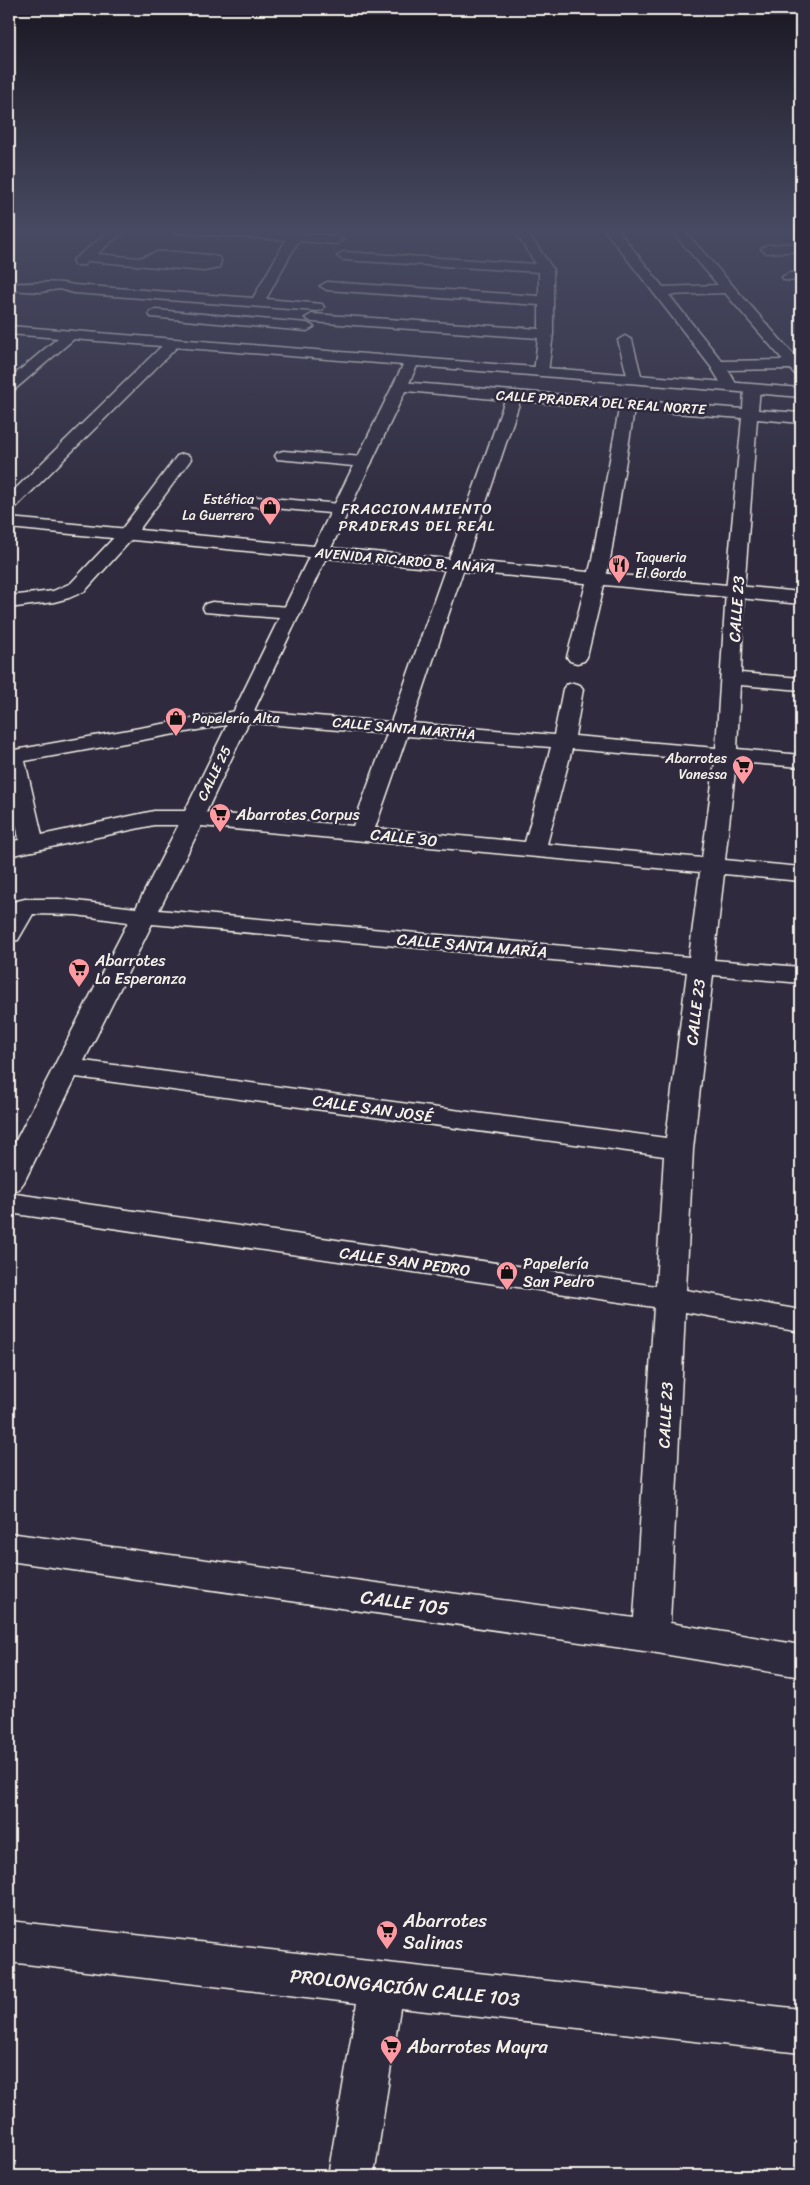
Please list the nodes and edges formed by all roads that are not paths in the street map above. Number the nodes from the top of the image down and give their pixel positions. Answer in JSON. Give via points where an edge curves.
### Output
{"nodes":[{"id":1,"x":24,"y":331,"type":"edge"},
{"id":2,"x":305,"y":331,"type":"edge"},
{"id":3,"x":504,"y":331,"type":"edge"},
{"id":4,"x":546,"y":331,"type":"edge"},
{"id":5,"x":691,"y":331,"type":"edge"},
{"id":6,"x":765,"y":331,"type":"edge"},
{"id":7,"x":70,"y":334,"type":"junction"},
{"id":8,"x":546,"y":334,"type":"junction"},
{"id":9,"x":625,"y":340,"type":"dead end"},
{"id":10,"x":172,"y":343,"type":"junction"},
{"id":11,"x":294,"y":352,"type":"junction"},
{"id":12,"x":412,"y":361,"type":"junction"},
{"id":13,"x":718,"y":366,"type":"junction"},
{"id":14,"x":798,"y":368,"type":"edge"},
{"id":15,"x":541,"y":372,"type":"junction"},
{"id":16,"x":635,"y":379,"type":"junction"},
{"id":17,"x":400,"y":387,"type":"junction"},
{"id":18,"x":730,"y":387,"type":"junction"},
{"id":19,"x":9,"y":388,"type":"edge"},
{"id":20,"x":752,"y":388,"type":"junction"},
{"id":21,"x":801,"y":392,"type":"edge"},
{"id":22,"x":514,"y":395,"type":"junction"},
{"id":23,"x":627,"y":404,"type":"junction"},
{"id":24,"x":750,"y":414,"type":"junction"},
{"id":25,"x":801,"y":418,"type":"edge"},
{"id":26,"x":283,"y":456,"type":"dead end"},
{"id":27,"x":184,"y":458,"type":"dead end"},
{"id":28,"x":364,"y":462,"type":"junction"},
{"id":29,"x":257,"y":502,"type":"dead end"},
{"id":30,"x":9,"y":505,"type":"edge"},
{"id":31,"x":27,"y":508,"type":"dead end"},
{"id":32,"x":341,"y":509,"type":"junction"},
{"id":33,"x":121,"y":516,"type":"dead end"},
{"id":34,"x":139,"y":518,"type":"junction"},
{"id":35,"x":158,"y":520,"type":"dead end"},
{"id":36,"x":9,"y":522,"type":"edge"},
{"id":37,"x":126,"y":534,"type":"junction"},
{"id":38,"x":310,"y":534,"type":"dead end"},
{"id":39,"x":348,"y":537,"type":"dead end"},
{"id":40,"x":325,"y":544,"type":"junction"},
{"id":41,"x":442,"y":546,"type":"dead end"},
{"id":42,"x":465,"y":554,"type":"junction"},
{"id":43,"x":583,"y":559,"type":"dead end"},
{"id":44,"x":621,"y":562,"type":"dead end"},
{"id":45,"x":599,"y":569,"type":"junction"},
{"id":46,"x":737,"y":578,"type":"junction"},
{"id":47,"x":801,"y":598,"type":"edge"},
{"id":48,"x":9,"y":602,"type":"edge"},
{"id":49,"x":212,"y":608,"type":"dead end"},
{"id":50,"x":291,"y":613,"type":"junction"},
{"id":51,"x":577,"y":657,"type":"dead end"},
{"id":52,"x":732,"y":678,"type":"junction"},
{"id":53,"x":801,"y":684,"type":"edge"},
{"id":54,"x":573,"y":688,"type":"dead end"},
{"id":55,"x":242,"y":716,"type":"junction"},
{"id":56,"x":401,"y":728,"type":"junction"},
{"id":57,"x":563,"y":742,"type":"junction"},
{"id":58,"x":11,"y":756,"type":"edge"},
{"id":59,"x":726,"y":756,"type":"junction"},
{"id":60,"x":801,"y":761,"type":"edge"},
{"id":61,"x":193,"y":818,"type":"junction"},
{"id":62,"x":362,"y":833,"type":"junction"},
{"id":63,"x":32,"y":844,"type":"junction"},
{"id":64,"x":9,"y":849,"type":"edge"},
{"id":65,"x":534,"y":850,"type":"junction"},
{"id":66,"x":713,"y":865,"type":"junction"},
{"id":67,"x":801,"y":874,"type":"edge"},
{"id":68,"x":17,"y":908,"type":"edge"},
{"id":69,"x":143,"y":916,"type":"junction"},
{"id":70,"x":9,"y":935,"type":"edge"},
{"id":71,"x":701,"y":965,"type":"junction"},
{"id":72,"x":801,"y":975,"type":"edge"},
{"id":73,"x":67,"y":1067,"type":"junction"},
{"id":74,"x":679,"y":1149,"type":"junction"},
{"id":75,"x":9,"y":1182,"type":"edge"},
{"id":76,"x":9,"y":1203,"type":"edge"},
{"id":77,"x":672,"y":1299,"type":"junction"},
{"id":78,"x":801,"y":1322,"type":"edge"},
{"id":79,"x":9,"y":1547,"type":"edge"},
{"id":80,"x":651,"y":1636,"type":"junction"},
{"id":81,"x":801,"y":1661,"type":"edge"},
{"id":82,"x":9,"y":1941,"type":"edge"},
{"id":83,"x":382,"y":1986,"type":"junction"},
{"id":84,"x":801,"y":2031,"type":"edge"},
{"id":85,"x":351,"y":2176,"type":"edge"}],
"edges":[{"from":1,"to":7,"type":"street"},
{"from":2,"to":11,"type":"street"},
{"from":3,"to":8,"type":"street"},
{"from":4,"to":8,"type":"street"},
{"from":5,"to":13,"type":"street"},
{"from":6,"to":14,"type":"street"},
{"from":7,"to":10,"type":"street"},
{"from":7,"to":19,"type":"street"},
{"from":8,"to":15,"type":"street"},
{"from":9,"to":16,"type":"street"},
{"from":10,"to":11,"type":"street"},
{"from":10,"to":30,"type":"street"},
{"from":11,"to":12,"type":"street"},
{"from":12,"to":15,"type":"street"},
{"from":12,"to":17,"type":"street","name":"CALLE 25"},
{"from":13,"to":14,"type":"street"},
{"from":13,"to":18,"type":"street"},
{"from":15,"to":16,"type":"street"},
{"from":16,"to":18,"type":"street"},
{"from":17,"to":22,"type":"street","name":"CALLE PRADERA DEL REAL NORTE"},
{"from":17,"to":28,"type":"street","name":"CALLE 25"},
{"from":18,"to":20,"type":"street"},
{"from":20,"to":21,"type":"street"},
{"from":20,"to":24,"type":"street","name":"CALLE 23"},
{"from":22,"to":23,"type":"street","name":"CALLE PRADERA DEL REAL NORTE"},
{"from":22,"to":42,"type":"street"},
{"from":23,"to":24,"type":"street","name":"CALLE PRADERA DEL REAL NORTE"},
{"from":23,"to":45,"type":"street"},
{"from":24,"to":25,"type":"street","name":"CALLE PRADERA DEL REAL NORTE"},
{"from":24,"to":46,"type":"street","name":"CALLE 23"},
{"from":26,"to":28,"type":"street"},
{"from":27,"to":34,"type":"street"},
{"from":28,"to":32,"type":"street","name":"CALLE 25"},
{"from":29,"to":32,"type":"street"},
{"from":30,"to":31,"type":"street"},
{"from":32,"to":40,"type":"street","name":"CALLE 25"},
{"from":33,"to":34,"type":"street"},
{"from":34,"to":35,"type":"street"},
{"from":34,"to":37,"type":"street"},
{"from":36,"to":37,"type":"street","name":"AVENIDA RICARDO B. ANAYA"},
{"from":37,"to":40,"type":"street","name":"AVENIDA RICARDO B. ANAYA"},
{"from":37,"to":48,"type":"street","via":[[70,592]]},
{"from":38,"to":40,"type":"street","name":"AVENIDA RICARDO B. ANAYA"},
{"from":39,"to":40,"type":"street","name":"AVENIDA RICARDO B. ANAYA"},
{"from":40,"to":42,"type":"street","name":"AVENIDA RICARDO B. ANAYA"},
{"from":40,"to":50,"type":"street","name":"CALLE 25"},
{"from":41,"to":42,"type":"street","name":"AVENIDA RICARDO B. ANAYA"},
{"from":42,"to":45,"type":"street","name":"AVENIDA RICARDO B. ANAYA"},
{"from":42,"to":56,"type":"street"},
{"from":43,"to":45,"type":"street","name":"AVENIDA RICARDO B. ANAYA"},
{"from":44,"to":45,"type":"street","name":"AVENIDA RICARDO B. ANAYA"},
{"from":45,"to":46,"type":"street","name":"AVENIDA RICARDO B. ANAYA"},
{"from":45,"to":51,"type":"street"},
{"from":46,"to":47,"type":"street","name":"AVENIDA RICARDO B. ANAYA"},
{"from":46,"to":52,"type":"street","name":"CALLE 23"},
{"from":49,"to":50,"type":"street"},
{"from":50,"to":55,"type":"street","name":"CALLE 25"},
{"from":52,"to":53,"type":"street"},
{"from":52,"to":59,"type":"street","name":"CALLE 23"},
{"from":54,"to":57,"type":"street"},
{"from":55,"to":56,"type":"street","name":"CALLE SANTA MARTHA"},
{"from":55,"to":58,"type":"street","name":"CALLE SANTA MARTHA"},
{"from":55,"to":61,"type":"street","name":"CALLE 25"},
{"from":56,"to":57,"type":"street","name":"CALLE SANTA MARTHA"},
{"from":56,"to":62,"type":"street"},
{"from":57,"to":59,"type":"street","name":"CALLE SANTA MARTHA"},
{"from":57,"to":65,"type":"street"},
{"from":58,"to":63,"type":"street"},
{"from":59,"to":60,"type":"street","name":"CALLE SANTA MARTHA"},
{"from":59,"to":66,"type":"street","name":"CALLE 23"},
{"from":61,"to":62,"type":"street","name":"CALLE 30"},
{"from":61,"to":63,"type":"street","name":"CALLE 30","via":[[154,818]]},
{"from":61,"to":69,"type":"street","name":"CALLE 25"},
{"from":62,"to":65,"type":"street","name":"CALLE 30"},
{"from":63,"to":64,"type":"street","name":"CALLE 30"},
{"from":65,"to":66,"type":"street","name":"CALLE 30"},
{"from":66,"to":67,"type":"street","name":"CALLE 30"},
{"from":66,"to":71,"type":"street","name":"CALLE 23"},
{"from":68,"to":69,"type":"street","name":"CALLE SANTA MARÍA","via":[[48,906]]},
{"from":68,"to":70,"type":"street"},
{"from":69,"to":71,"type":"street","name":"CALLE SANTA MARÍA"},
{"from":69,"to":73,"type":"street","name":"CALLE 25"},
{"from":71,"to":72,"type":"street","name":"CALLE SANTA MARÍA"},
{"from":71,"to":74,"type":"street","name":"CALLE 23"},
{"from":73,"to":74,"type":"street","name":"CALLE SAN JOSÉ"},
{"from":73,"to":75,"type":"street","name":"CALLE 25"},
{"from":74,"to":77,"type":"street","name":"CALLE 23"},
{"from":76,"to":77,"type":"street","name":"CALLE SAN PEDRO"},
{"from":77,"to":78,"type":"street","name":"CALLE SAN PEDRO"},
{"from":77,"to":80,"type":"street","name":"CALLE 23"},
{"from":79,"to":80,"type":"street","name":"CALLE 105"},
{"from":80,"to":81,"type":"street","name":"CALLE 105"},
{"from":82,"to":83,"type":"street","name":"PROLONGACIÓN CALLE 103"},
{"from":83,"to":84,"type":"street","name":"PROLONGACIÓN CALLE 103"},
{"from":83,"to":85,"type":"street"}]}
